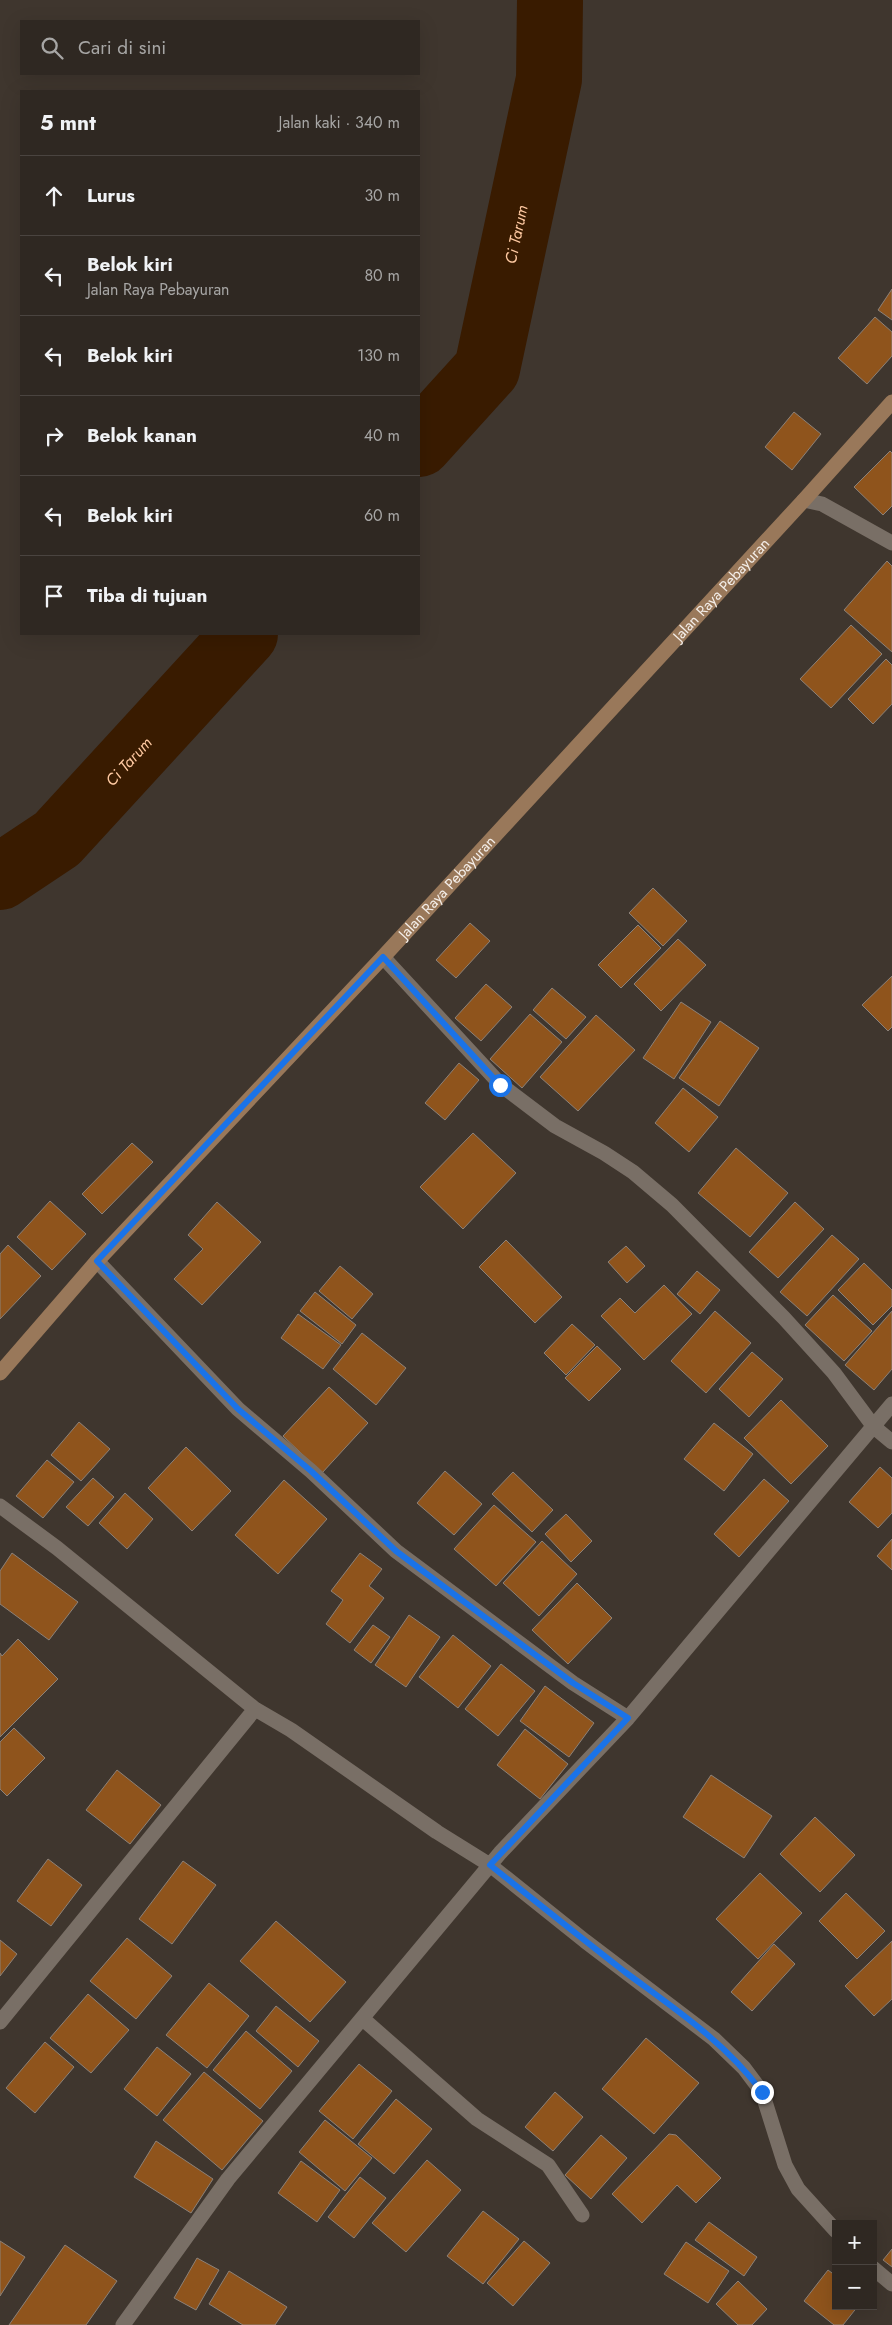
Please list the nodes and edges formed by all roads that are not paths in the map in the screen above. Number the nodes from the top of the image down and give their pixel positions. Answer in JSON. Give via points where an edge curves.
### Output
{"nodes":[{"id":1,"x":892,"y":402,"type":"edge"},
{"id":2,"x":804,"y":500,"type":"junction"},
{"id":3,"x":892,"y":543,"type":"edge"},
{"id":4,"x":383,"y":957,"type":"junction"},
{"id":5,"x":97,"y":1261,"type":"junction"},
{"id":6,"x":0,"y":1373,"type":"edge"},
{"id":7,"x":892,"y":1404,"type":"edge"},
{"id":8,"x":874,"y":1427,"type":"junction"},
{"id":9,"x":892,"y":1442,"type":"edge"},
{"id":10,"x":0,"y":1506,"type":"edge"},
{"id":11,"x":254,"y":1709,"type":"junction"},
{"id":12,"x":628,"y":1718,"type":"junction"},
{"id":13,"x":490,"y":1865,"type":"junction"},
{"id":14,"x":362,"y":2019,"type":"junction"},
{"id":15,"x":0,"y":2022,"type":"edge"},
{"id":16,"x":582,"y":2215,"type":"dead end"},
{"id":17,"x":832,"y":2227,"type":"edge"},
{"id":18,"x":877,"y":2271,"type":"edge"},
{"id":19,"x":892,"y":2284,"type":"edge"},
{"id":20,"x":123,"y":2325,"type":"edge"}],
"edges":[{"from":1,"to":2,"type":"main road","name":"Jalan Raya Pebayuran"},
{"from":2,"to":3,"type":"street","via":[[822,504]]},
{"from":2,"to":4,"type":"main road","name":"Jalan Raya Pebayuran"},
{"from":4,"to":5,"type":"main road","name":"Jalan Raya Pebayuran"},
{"from":4,"to":8,"type":"street","via":[[500,1085],[555,1126],[633,1172],[672,1205],[828,1366]]},
{"from":5,"to":6,"type":"main road","name":"Jalan Raya Pebayuran"},
{"from":5,"to":12,"type":"street","via":[[238,1409],[311,1471],[396,1551],[566,1678]]},
{"from":7,"to":8,"type":"street"},
{"from":8,"to":9,"type":"street"},
{"from":8,"to":12,"type":"street"},
{"from":10,"to":11,"type":"street","via":[[57,1548]]},
{"from":11,"to":13,"type":"street","via":[[292,1730],[437,1832]]},
{"from":11,"to":15,"type":"street"},
{"from":12,"to":13,"type":"street"},
{"from":13,"to":14,"type":"street"},
{"from":13,"to":17,"type":"street","via":[[714,2039],[744,2068],[762,2092],[785,2165],[798,2189]]},
{"from":14,"to":16,"type":"street","via":[[478,2119],[548,2164]]},
{"from":14,"to":20,"type":"street","via":[[228,2179]]},
{"from":18,"to":19,"type":"street"}]}
